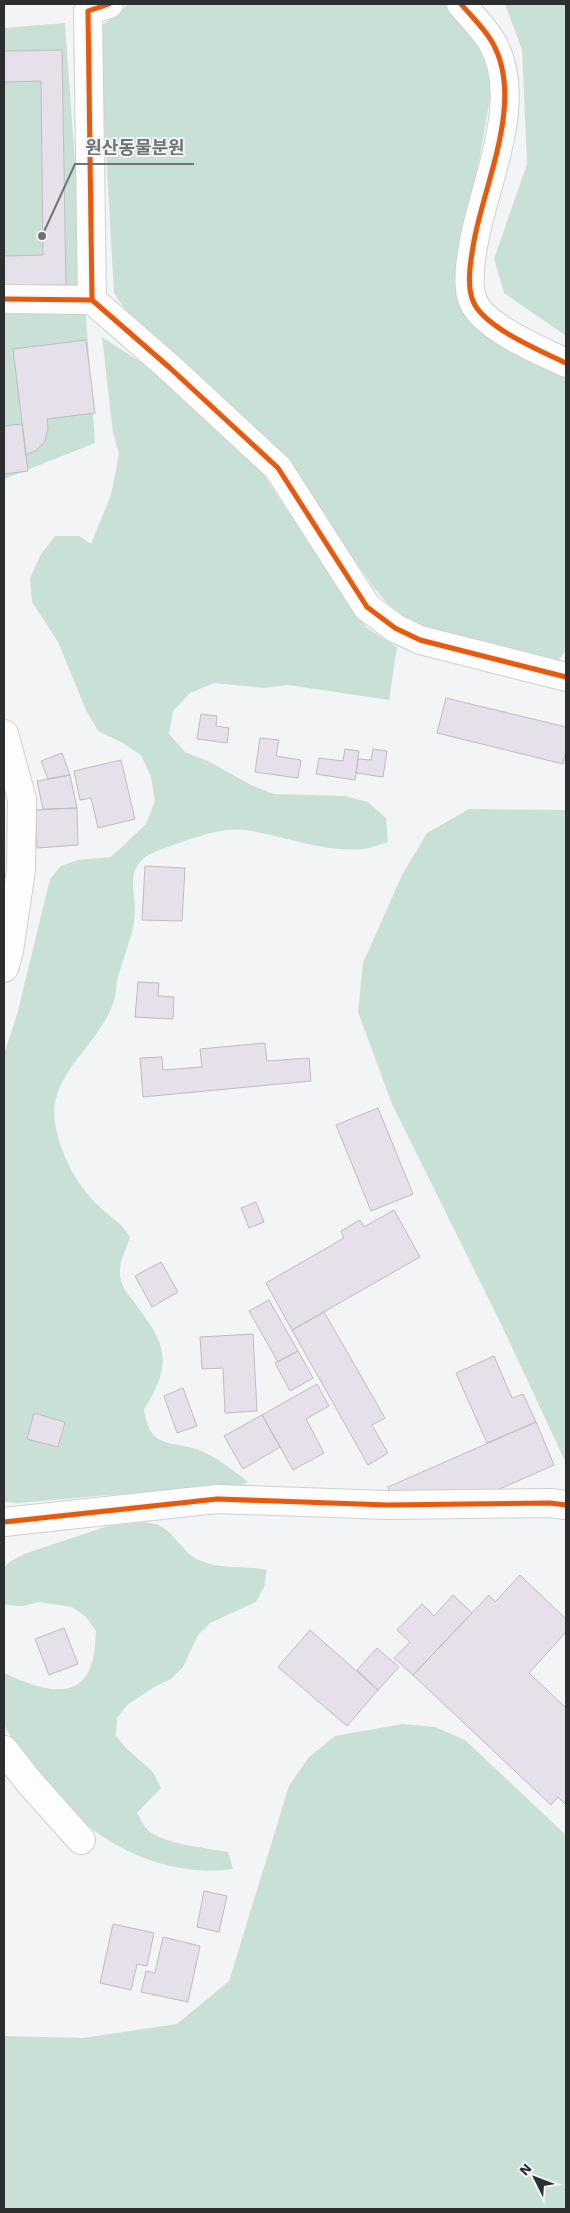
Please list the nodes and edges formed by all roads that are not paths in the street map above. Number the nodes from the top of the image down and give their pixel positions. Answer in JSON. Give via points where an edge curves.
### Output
{"nodes":[{"id":1,"x":461,"y":4,"type":"edge"},
{"id":2,"x":90,"y":6,"type":"edge"},
{"id":3,"x":4,"y":299,"type":"edge"},
{"id":4,"x":92,"y":300,"type":"junction"},
{"id":5,"x":566,"y":363,"type":"edge"},
{"id":6,"x":566,"y":677,"type":"edge"},
{"id":7,"x":4,"y":734,"type":"edge"},
{"id":8,"x":4,"y":968,"type":"edge"},
{"id":9,"x":566,"y":1505,"type":"edge"},
{"id":10,"x":4,"y":1522,"type":"edge"},
{"id":11,"x":4,"y":1750,"type":"edge"},
{"id":12,"x":81,"y":1840,"type":"dead end"}],
"edges":[{"from":1,"to":5,"type":"street","via":[[492,41],[506,87],[504,120],[469,269],[473,301],[489,322]]},
{"from":2,"to":4,"type":"street"},
{"from":3,"to":4,"type":"street"},
{"from":4,"to":6,"type":"street","via":[[278,468],[367,607],[395,628],[420,640]]},
{"from":7,"to":8,"type":"street","via":[[22,798],[21,870]]},
{"from":9,"to":10,"type":"street","via":[[386,1505],[217,1500]]},
{"from":11,"to":12,"type":"street"}]}
